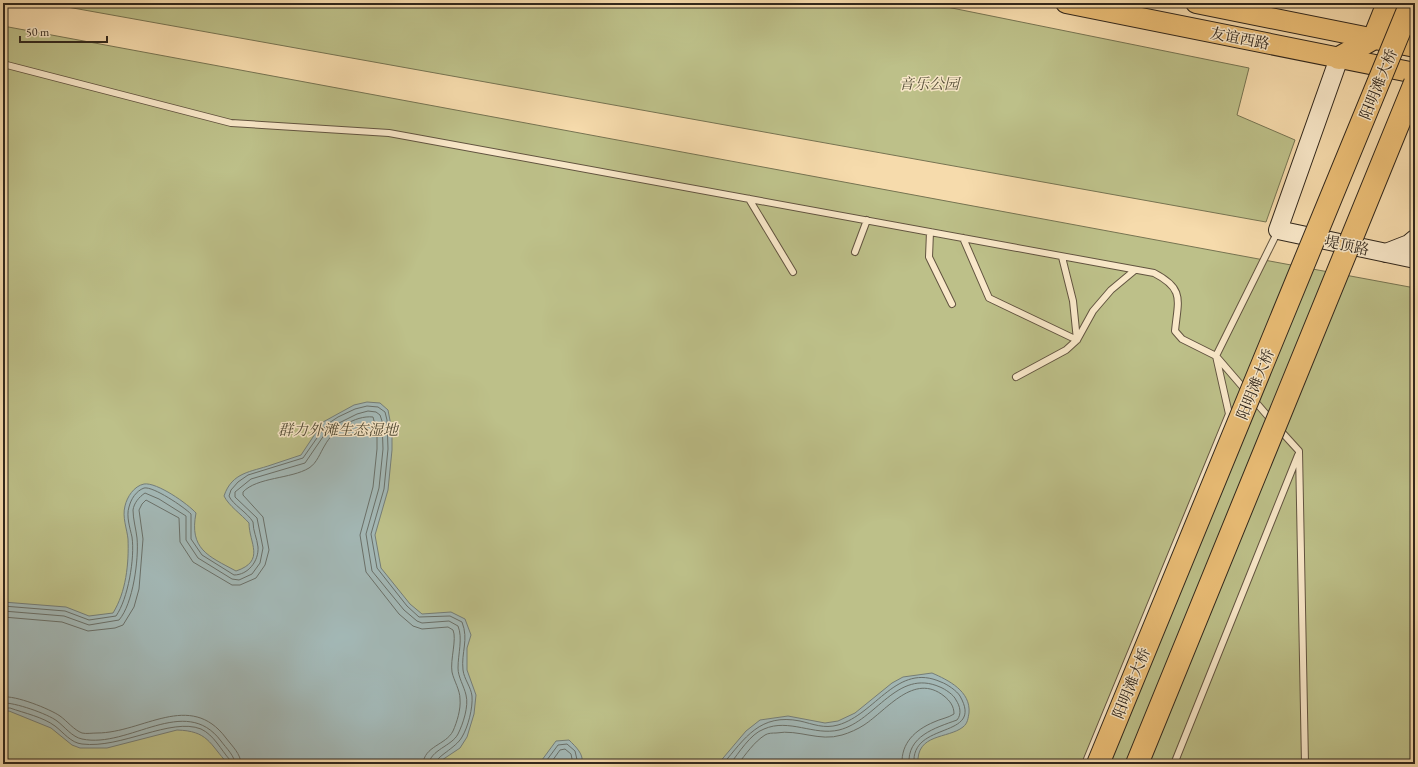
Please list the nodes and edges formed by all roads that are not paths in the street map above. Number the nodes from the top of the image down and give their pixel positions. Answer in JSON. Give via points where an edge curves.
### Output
{"nodes":[{"id":1,"x":1196,"y":3,"type":"edge"},
{"id":2,"x":1388,"y":3,"type":"edge"},
{"id":3,"x":1412,"y":3,"type":"edge"},
{"id":4,"x":1087,"y":5,"type":"edge"},
{"id":5,"x":1374,"y":38,"type":"junction"},
{"id":6,"x":1415,"y":47,"type":"edge"},
{"id":7,"x":1339,"y":58,"type":"junction"},
{"id":8,"x":3,"y":64,"type":"edge"},
{"id":9,"x":1415,"y":73,"type":"edge"},
{"id":10,"x":1415,"y":83,"type":"edge"},
{"id":11,"x":749,"y":199,"type":"junction"},
{"id":12,"x":867,"y":220,"type":"junction"},
{"id":13,"x":1278,"y":230,"type":"junction"},
{"id":14,"x":930,"y":232,"type":"junction"},
{"id":15,"x":964,"y":238,"type":"junction"},
{"id":16,"x":1415,"y":239,"type":"edge"},
{"id":17,"x":854,"y":252,"type":"dead end"},
{"id":18,"x":1386,"y":253,"type":"junction"},
{"id":19,"x":1062,"y":257,"type":"junction"},
{"id":20,"x":1415,"y":259,"type":"edge"},
{"id":21,"x":1135,"y":270,"type":"junction"},
{"id":22,"x":793,"y":272,"type":"dead end"},
{"id":23,"x":952,"y":304,"type":"dead end"},
{"id":24,"x":1077,"y":340,"type":"junction"},
{"id":25,"x":1216,"y":356,"type":"junction"},
{"id":26,"x":1016,"y":377,"type":"dead end"},
{"id":27,"x":1299,"y":451,"type":"junction"},
{"id":28,"x":1085,"y":764,"type":"edge"},
{"id":29,"x":1098,"y":764,"type":"edge"},
{"id":30,"x":1137,"y":764,"type":"edge"},
{"id":31,"x":1174,"y":764,"type":"edge"},
{"id":32,"x":1304,"y":764,"type":"edge"}],
"edges":[{"from":1,"to":5,"type":"main road","name":"友谊西路"},
{"from":2,"to":5,"type":"highway"},
{"from":3,"to":29,"type":"highway","name":"阳明滩大桥","bridge":true},
{"from":4,"to":7,"type":"main road","name":"友谊西路"},
{"from":5,"to":6,"type":"main road","name":"友谊西路"},
{"from":5,"to":7,"type":"highway"},
{"from":7,"to":9,"type":"main road","name":"友谊西路"},
{"from":7,"to":13,"type":"main road"},
{"from":8,"to":11,"type":"lane","via":[[231,123],[389,133]]},
{"from":10,"to":30,"type":"highway","bridge":true},
{"from":11,"to":12,"type":"lane"},
{"from":11,"to":22,"type":"lane"},
{"from":12,"to":14,"type":"lane"},
{"from":12,"to":17,"type":"lane"},
{"from":13,"to":18,"type":"main road","name":"堤顶路"},
{"from":13,"to":25,"type":"lane"},
{"from":14,"to":15,"type":"lane"},
{"from":14,"to":23,"type":"lane","via":[[929,258]]},
{"from":15,"to":19,"type":"lane"},
{"from":15,"to":24,"type":"lane","via":[[989,298]]},
{"from":16,"to":18,"type":"main road"},
{"from":18,"to":20,"type":"main road","name":"堤顶路"},
{"from":19,"to":21,"type":"lane"},
{"from":19,"to":24,"type":"lane","via":[[1074,301]]},
{"from":21,"to":24,"type":"lane","via":[[1111,290],[1093,311]]},
{"from":21,"to":25,"type":"lane","via":[[1154,273],[1170,282],[1178,295],[1175,331],[1182,339]]},
{"from":24,"to":26,"type":"lane","via":[[1066,350]]},
{"from":25,"to":27,"type":"lane"},
{"from":25,"to":28,"type":"lane","via":[[1229,414]]},
{"from":27,"to":31,"type":"lane"},
{"from":27,"to":32,"type":"lane"}]}
